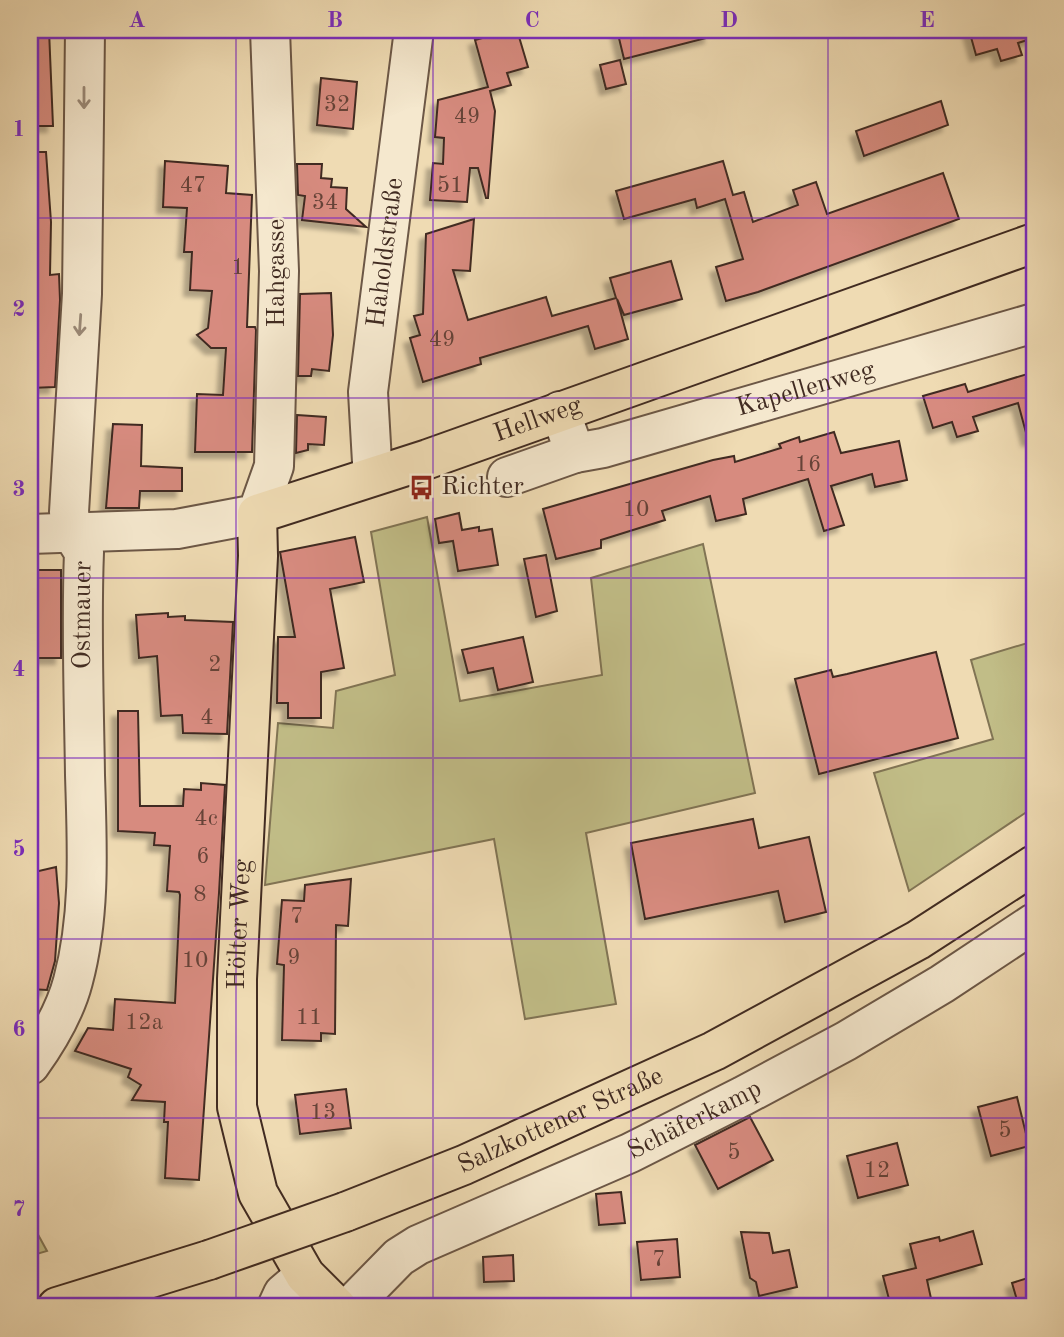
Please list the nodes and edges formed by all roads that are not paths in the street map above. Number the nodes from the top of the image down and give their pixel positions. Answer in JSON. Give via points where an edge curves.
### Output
{"nodes":[{"id":1,"x":85,"y":30,"type":"edge"},
{"id":2,"x":270,"y":30,"type":"edge"},
{"id":3,"x":414,"y":30,"type":"edge"},
{"id":4,"x":1034,"y":243,"type":"edge"},
{"id":5,"x":1034,"y":323,"type":"edge"},
{"id":6,"x":560,"y":411,"type":"junction"},
{"id":7,"x":575,"y":453,"type":"junction"},
{"id":8,"x":375,"y":475,"type":"junction"},
{"id":9,"x":507,"y":477,"type":"dead end"},
{"id":10,"x":257,"y":514,"type":"junction"},
{"id":11,"x":72,"y":533,"type":"junction"},
{"id":12,"x":30,"y":534,"type":"edge"},
{"id":13,"x":1034,"y":865,"type":"edge"},
{"id":14,"x":1034,"y":923,"type":"edge"},
{"id":15,"x":30,"y":1065,"type":"edge"},
{"id":16,"x":305,"y":1275,"type":"junction"},
{"id":17,"x":57,"y":1307,"type":"edge"},
{"id":18,"x":277,"y":1307,"type":"edge"},
{"id":19,"x":337,"y":1307,"type":"edge"},
{"id":20,"x":351,"y":1307,"type":"edge"}],
"edges":[{"from":1,"to":11,"type":"street","name":"Ostmauer","one_way":true,"via":[[82,294],[69,512]]},
{"from":2,"to":10,"type":"street","name":"Hahgasse","via":[[279,271],[275,438],[274,466]]},
{"from":3,"to":8,"type":"street","name":"Haholdstraße","via":[[368,392]]},
{"from":4,"to":6,"type":"main road","name":"Hellweg"},
{"from":5,"to":7,"type":"street","name":"Kapellenweg"},
{"from":6,"to":7,"type":"street"},
{"from":6,"to":8,"type":"main road","name":"Hellweg"},
{"from":7,"to":9,"type":"street","name":"Kapellenweg"},
{"from":8,"to":10,"type":"main road","name":"Hellweg"},
{"from":10,"to":11,"type":"street","name":"Hellweg","via":[[177,529]]},
{"from":10,"to":16,"type":"main road","name":"Hölter Weg","via":[[237,979],[237,1107],[258,1193]]},
{"from":11,"to":12,"type":"street","name":"Hellweg"},
{"from":11,"to":15,"type":"street","name":"Ostmauer","via":[[84,552],[88,859],[84,931],[73,983],[60,1016]]},
{"from":13,"to":17,"type":"main road","name":"Salzkottener Straße","bridge":true,"via":[[918,940],[715,1051],[464,1165],[209,1260]]},
{"from":14,"to":20,"type":"street","name":"Schäferkamp","via":[[930,992],[743,1096],[630,1153],[418,1245],[399,1257]]},
{"from":16,"to":18,"type":"street","via":[[283,1294]]},
{"from":16,"to":19,"type":"main road","name":"Hölter Weg"}]}
